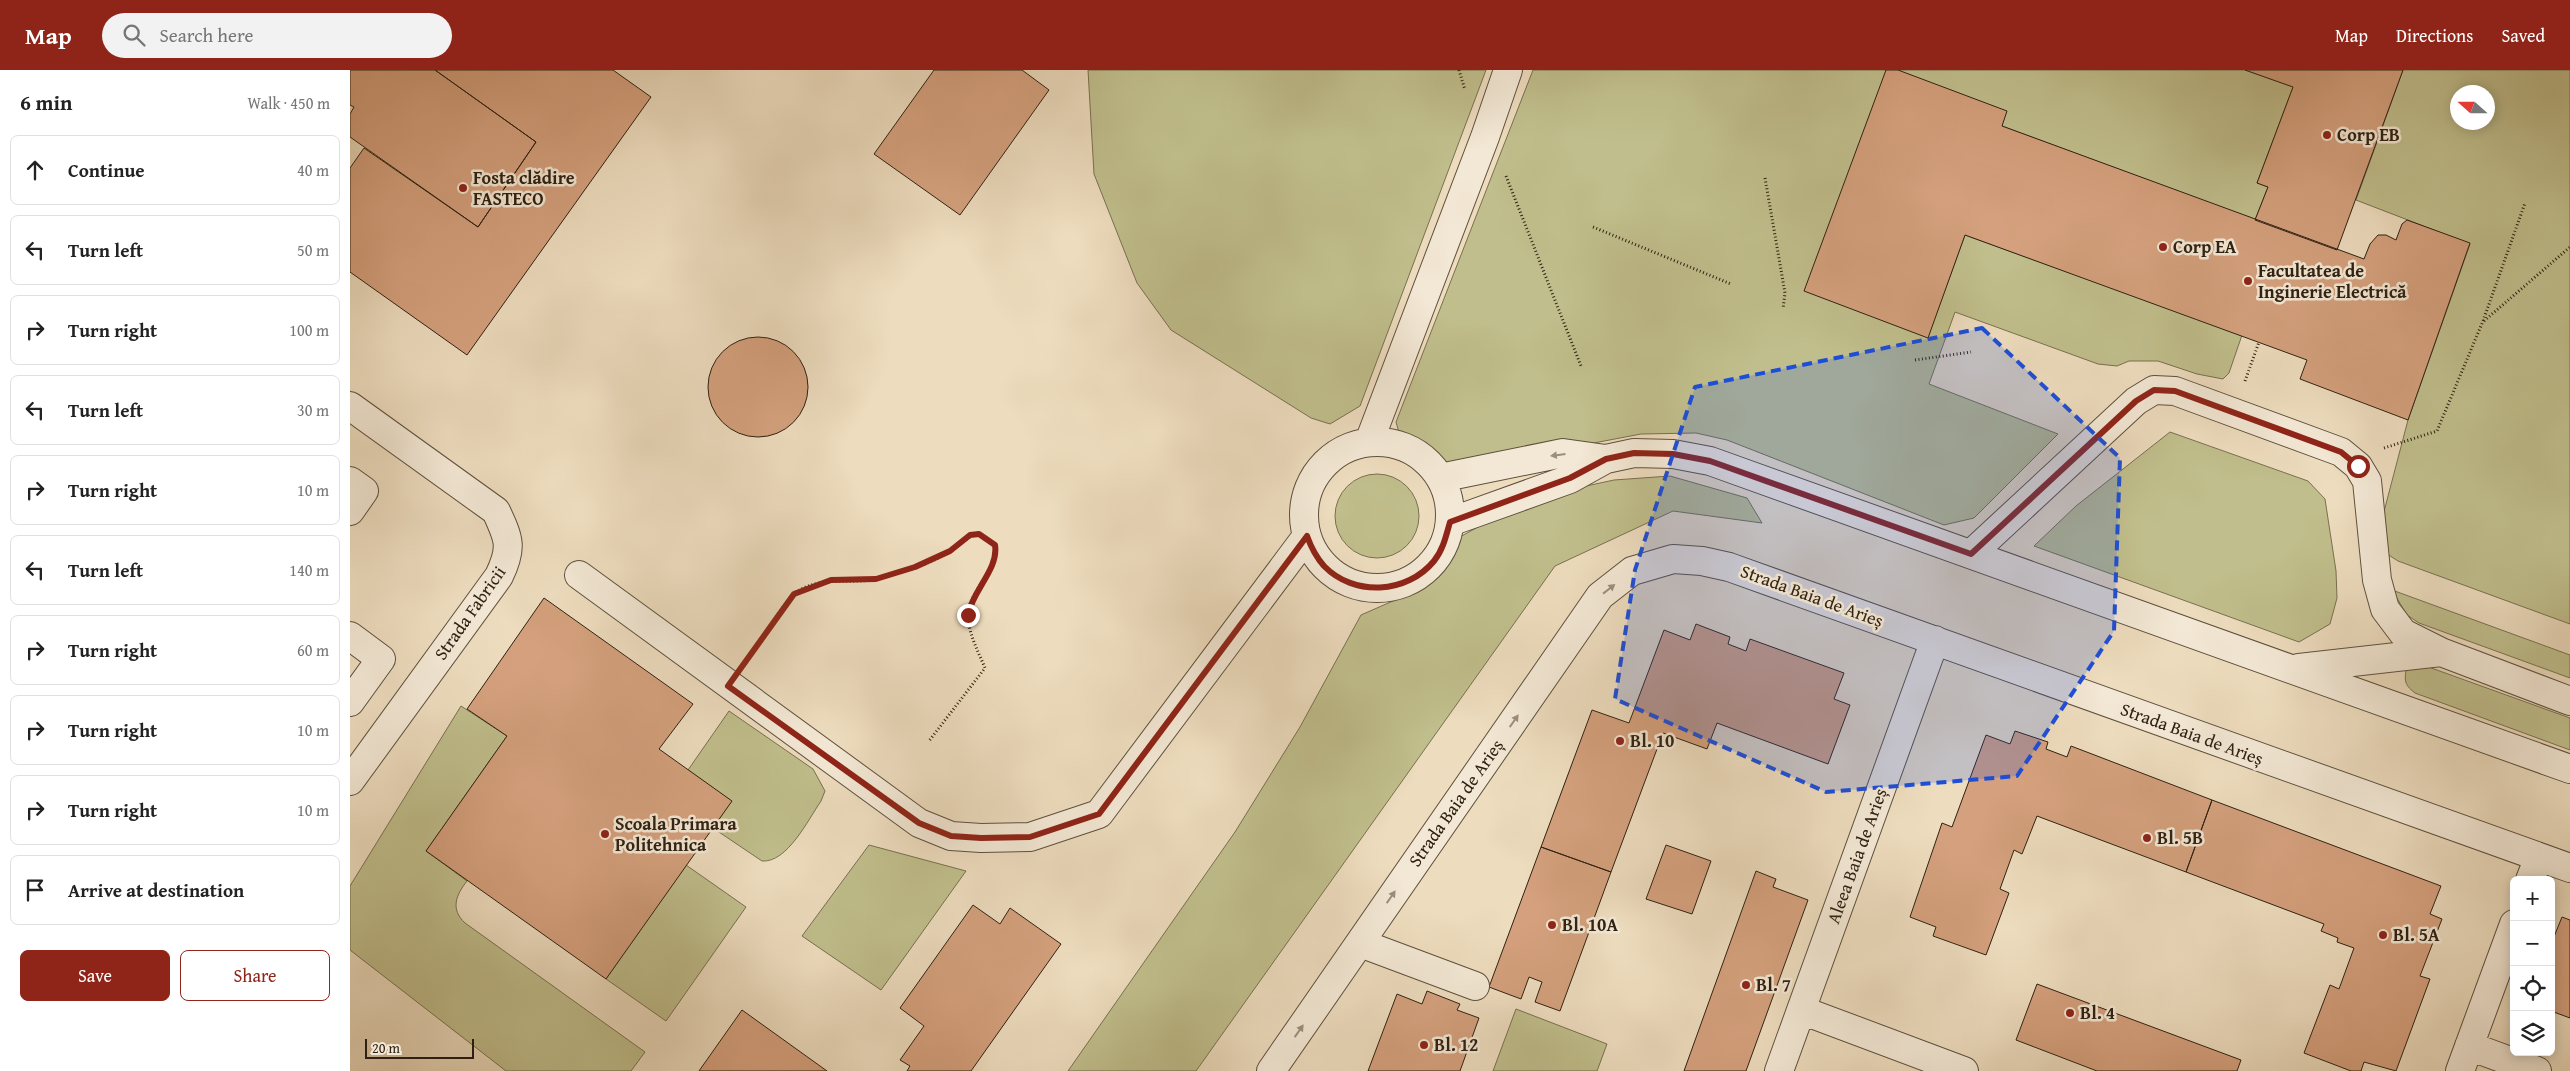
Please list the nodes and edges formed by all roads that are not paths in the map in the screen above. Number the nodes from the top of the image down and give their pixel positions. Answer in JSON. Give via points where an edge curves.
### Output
{"nodes":[{"id":1,"x":1508,"y":70,"type":"edge"},
{"id":2,"x":350,"y":406,"type":"edge"},
{"id":3,"x":1369,"y":442,"type":"junction"},
{"id":4,"x":1606,"y":459,"type":"junction"},
{"id":5,"x":1440,"y":478,"type":"junction"},
{"id":6,"x":350,"y":481,"type":"edge"},
{"id":7,"x":350,"y":511,"type":"edge"},
{"id":8,"x":1450,"y":522,"type":"junction"},
{"id":9,"x":1307,"y":536,"type":"junction"},
{"id":10,"x":1971,"y":554,"type":"junction"},
{"id":11,"x":579,"y":575,"type":"dead end"},
{"id":12,"x":350,"y":636,"type":"edge"},
{"id":13,"x":1935,"y":640,"type":"junction"},
{"id":14,"x":2441,"y":652,"type":"junction"},
{"id":15,"x":2292,"y":669,"type":"junction"},
{"id":16,"x":2570,"y":701,"type":"edge"},
{"id":17,"x":350,"y":702,"type":"edge"},
{"id":18,"x":2570,"y":769,"type":"edge"},
{"id":19,"x":350,"y":781,"type":"edge"},
{"id":20,"x":2535,"y":868,"type":"edge"},
{"id":21,"x":2570,"y":868,"type":"edge"},
{"id":22,"x":2510,"y":935,"type":"edge"},
{"id":23,"x":1360,"y":943,"type":"junction"},
{"id":24,"x":1475,"y":986,"type":"dead end"},
{"id":25,"x":1801,"y":1010,"type":"junction"},
{"id":26,"x":2464,"y":1059,"type":"edge"},
{"id":27,"x":1271,"y":1071,"type":"edge"},
{"id":28,"x":1779,"y":1071,"type":"edge"},
{"id":29,"x":1964,"y":1071,"type":"edge"},
{"id":30,"x":2537,"y":1071,"type":"edge"}],
"edges":[{"from":1,"to":3,"type":"street"},
{"from":2,"to":19,"type":"street","name":"Strada Fabricii","via":[[496,511],[507,536],[509,556],[499,576]]},
{"from":3,"to":5,"type":"street","via":[[1390,443],[1410,450],[1427,461]]},
{"from":3,"to":9,"type":"street","via":[[1340,452],[1319,472],[1306,497]]},
{"from":4,"to":5,"type":"street","one_way":true,"via":[[1563,453]]},
{"from":4,"to":8,"type":"street","via":[[1570,478]]},
{"from":4,"to":10,"type":"street","via":[[1634,453],[1710,461]]},
{"from":5,"to":8,"type":"street","via":[[1450,507]]},
{"from":6,"to":7,"type":"street","via":[[364,491]]},
{"from":8,"to":9,"type":"street","via":[[1445,543],[1434,561],[1418,576],[1399,585],[1378,589],[1357,586],[1338,577],[1324,566]]},
{"from":9,"to":11,"type":"street","via":[[1099,814],[1030,837],[951,836],[919,823]]},
{"from":10,"to":14,"type":"street","via":[[2136,401],[2154,390],[2175,391],[2341,452],[2350,460],[2367,481],[2377,580],[2385,609],[2403,633]]},
{"from":10,"to":15,"type":"street"},
{"from":12,"to":17,"type":"street","via":[[381,659]]},
{"from":13,"to":20,"type":"street","name":"Strada Baia de Arieș"},
{"from":23,"to":13,"type":"street","name":"Strada Baia de Arieș","one_way":true,"via":[[1600,596],[1632,571],[1673,559],[1729,566]]},
{"from":13,"to":25,"type":"street","name":"Aleea Baia de Arieș"},
{"from":14,"to":15,"type":"street"},
{"from":14,"to":16,"type":"street"},
{"from":15,"to":18,"type":"street"},
{"from":20,"to":21,"type":"street","name":"Strada Baia de Arieș"},
{"from":22,"to":26,"type":"street"},
{"from":23,"to":24,"type":"street"},
{"from":27,"to":23,"type":"street","name":"Strada Baia de Arieș","one_way":true},
{"from":25,"to":28,"type":"street","name":"Aleea Baia de Arieș"},
{"from":25,"to":29,"type":"street"},
{"from":26,"to":30,"type":"street"}]}
